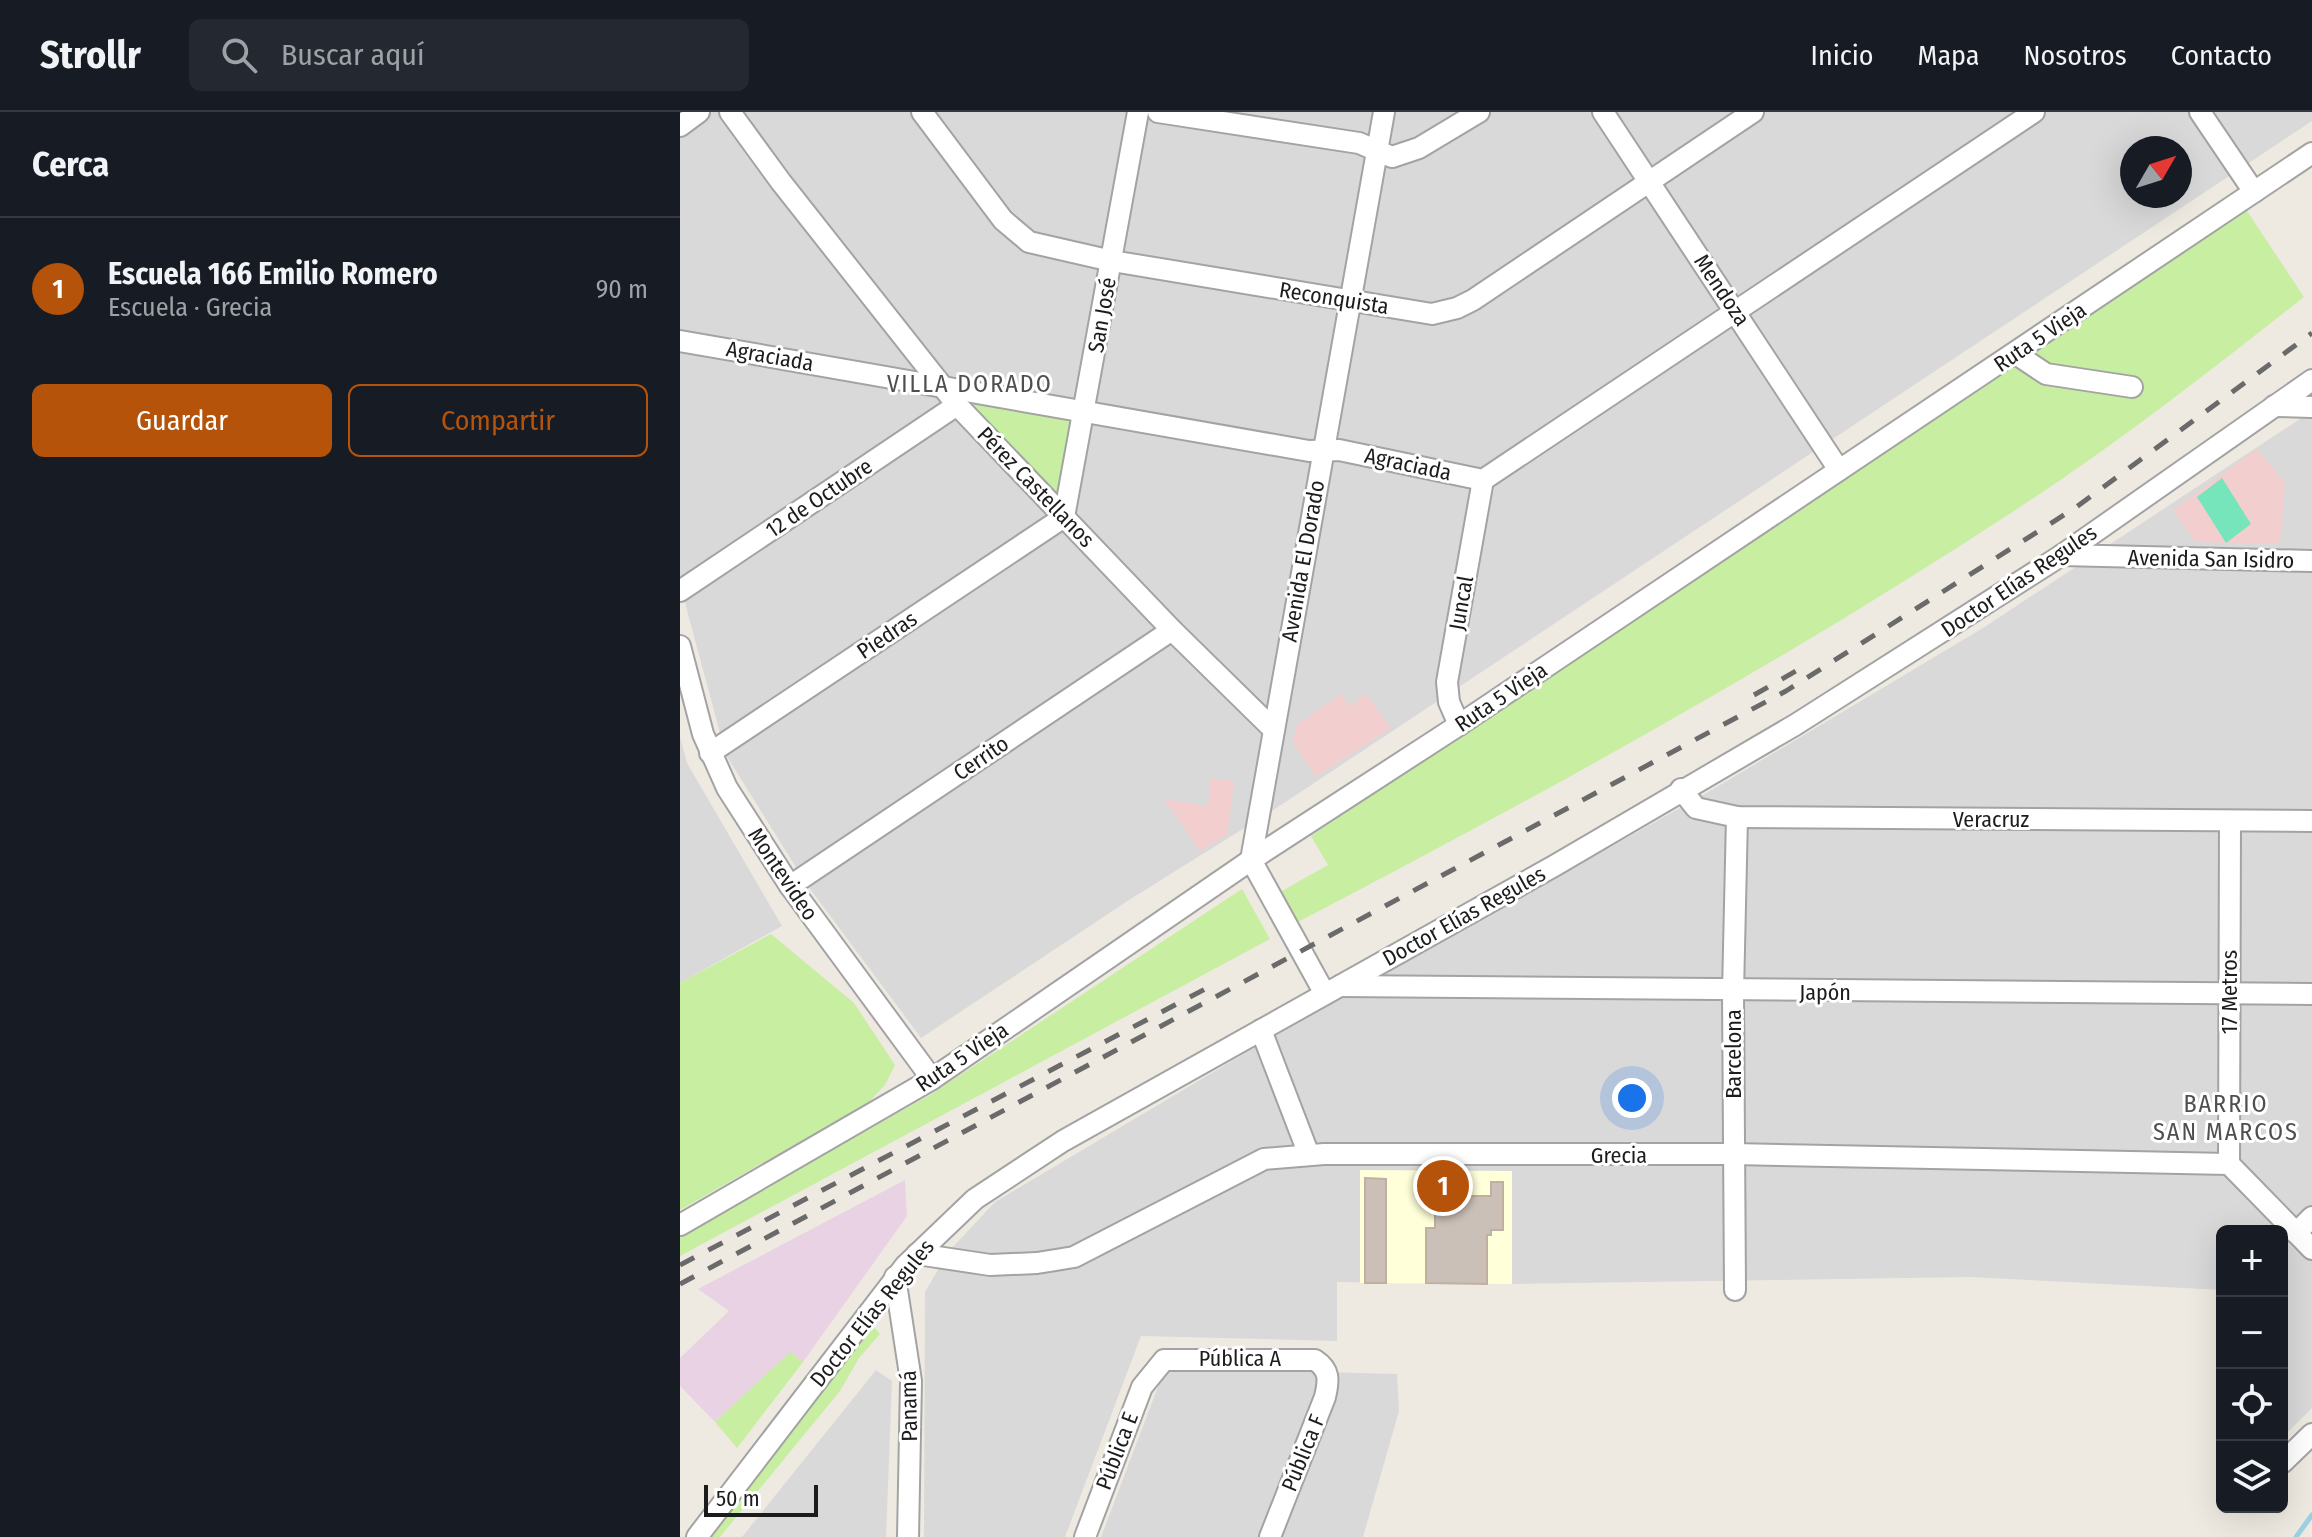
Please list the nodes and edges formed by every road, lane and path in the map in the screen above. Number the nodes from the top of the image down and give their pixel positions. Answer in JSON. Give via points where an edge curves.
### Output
{"nodes":[{"id":1,"x":699,"y":112,"type":"edge"},
{"id":2,"x":730,"y":112,"type":"edge"},
{"id":3,"x":922,"y":112,"type":"edge"},
{"id":4,"x":1138,"y":112,"type":"edge"},
{"id":5,"x":1158,"y":112,"type":"edge"},
{"id":6,"x":1384,"y":112,"type":"edge"},
{"id":7,"x":1479,"y":112,"type":"edge"},
{"id":8,"x":1603,"y":112,"type":"edge"},
{"id":9,"x":1753,"y":112,"type":"edge"},
{"id":10,"x":2034,"y":112,"type":"edge"},
{"id":11,"x":2200,"y":112,"type":"edge"},
{"id":12,"x":680,"y":126,"type":"edge"},
{"id":13,"x":1377,"y":151,"type":"junction"},
{"id":14,"x":2312,"y":153,"type":"edge"},
{"id":15,"x":1649,"y":182,"type":"junction"},
{"id":16,"x":2254,"y":192,"type":"junction"},
{"id":17,"x":1112,"y":261,"type":"junction"},
{"id":18,"x":1349,"y":301,"type":"junction"},
{"id":19,"x":1735,"y":309,"type":"junction"},
{"id":20,"x":680,"y":341,"type":"edge"},
{"id":21,"x":2016,"y":354,"type":"junction"},
{"id":22,"x":2312,"y":380,"type":"edge"},
{"id":23,"x":942,"y":385,"type":"junction"},
{"id":24,"x":2132,"y":387,"type":"dead end"},
{"id":25,"x":957,"y":405,"type":"junction"},
{"id":26,"x":2274,"y":406,"type":"junction"},
{"id":27,"x":2312,"y":407,"type":"edge"},
{"id":28,"x":1085,"y":410,"type":"junction"},
{"id":29,"x":1322,"y":451,"type":"junction"},
{"id":30,"x":1839,"y":470,"type":"junction"},
{"id":31,"x":1483,"y":480,"type":"junction"},
{"id":32,"x":1064,"y":517,"type":"junction"},
{"id":33,"x":2062,"y":555,"type":"junction"},
{"id":34,"x":2312,"y":561,"type":"edge"},
{"id":35,"x":680,"y":591,"type":"edge"},
{"id":36,"x":1172,"y":630,"type":"junction"},
{"id":37,"x":680,"y":646,"type":"edge"},
{"id":38,"x":1459,"y":725,"type":"junction"},
{"id":39,"x":1274,"y":730,"type":"junction"},
{"id":40,"x":710,"y":753,"type":"junction"},
{"id":41,"x":1681,"y":789,"type":"junction"},
{"id":42,"x":1737,"y":817,"type":"junction"},
{"id":43,"x":2230,"y":821,"type":"junction"},
{"id":44,"x":2312,"y":821,"type":"edge"},
{"id":45,"x":1251,"y":860,"type":"junction"},
{"id":46,"x":790,"y":886,"type":"junction"},
{"id":47,"x":1332,"y":990,"type":"junction"},
{"id":48,"x":1733,"y":992,"type":"junction"},
{"id":49,"x":2229,"y":994,"type":"junction"},
{"id":50,"x":2312,"y":994,"type":"edge"},
{"id":51,"x":1261,"y":1030,"type":"junction"},
{"id":52,"x":932,"y":1079,"type":"junction"},
{"id":53,"x":1733,"y":1154,"type":"junction"},
{"id":54,"x":1309,"y":1155,"type":"junction"},
{"id":55,"x":2229,"y":1164,"type":"junction"},
{"id":56,"x":2312,"y":1217,"type":"edge"},
{"id":57,"x":680,"y":1225,"type":"edge"},
{"id":58,"x":2296,"y":1233,"type":"junction"},
{"id":59,"x":2312,"y":1249,"type":"edge"},
{"id":60,"x":917,"y":1254,"type":"junction"},
{"id":61,"x":895,"y":1277,"type":"junction"},
{"id":62,"x":1735,"y":1290,"type":"dead end"},
{"id":63,"x":1155,"y":1367,"type":"joint"},
{"id":64,"x":1325,"y":1367,"type":"joint"},
{"id":65,"x":2312,"y":1434,"type":"edge"},
{"id":66,"x":2288,"y":1457,"type":"edge"},
{"id":67,"x":697,"y":1537,"type":"edge"},
{"id":68,"x":908,"y":1537,"type":"edge"},
{"id":69,"x":1085,"y":1537,"type":"edge"},
{"id":70,"x":1270,"y":1537,"type":"edge"}],
"edges":[{"from":1,"to":12,"type":"street"},
{"from":2,"to":23,"type":"street","name":"Pérez Castellanos"},
{"from":3,"to":17,"type":"street","name":"Reconquista","via":[[1018,235],[1044,247]]},
{"from":4,"to":17,"type":"street","name":"San José"},
{"from":5,"to":13,"type":"street","via":[[1359,143]]},
{"from":6,"to":13,"type":"street","name":"Avenida El Dorado"},
{"from":7,"to":13,"type":"street","via":[[1419,148],[1392,157]]},
{"from":8,"to":15,"type":"street","name":"Mendoza"},
{"from":9,"to":15,"type":"street","name":"Reconquista"},
{"from":10,"to":19,"type":"street","name":"Agraciada"},
{"from":11,"to":16,"type":"street"},
{"from":13,"to":18,"type":"street","name":"Avenida El Dorado"},
{"from":14,"to":16,"type":"street","name":"Ruta 5 Vieja"},
{"from":15,"to":18,"type":"street","name":"Reconquista","via":[[1457,308],[1432,314]]},
{"from":15,"to":19,"type":"street","name":"Mendoza"},
{"from":16,"to":21,"type":"street","name":"Ruta 5 Vieja"},
{"from":17,"to":18,"type":"street","name":"Reconquista"},
{"from":17,"to":28,"type":"street","name":"San José"},
{"from":18,"to":29,"type":"street","name":"Avenida El Dorado"},
{"from":19,"to":30,"type":"street","name":"Mendoza"},
{"from":19,"to":31,"type":"street","name":"Agraciada"},
{"from":20,"to":23,"type":"street","name":"Agraciada"},
{"from":21,"to":24,"type":"street","via":[[2046,374]]},
{"from":21,"to":30,"type":"street","name":"Ruta 5 Vieja"},
{"from":22,"to":26,"type":"street","name":"Doctor Elías Regules"},
{"from":23,"to":25,"type":"street","name":"Pérez Castellanos"},
{"from":23,"to":28,"type":"street","name":"Agraciada"},
{"from":25,"to":32,"type":"street","name":"Pérez Castellanos"},
{"from":25,"to":35,"type":"street","name":"12 de Octubre"},
{"from":26,"to":27,"type":"street"},
{"from":26,"to":33,"type":"street","name":"Doctor Elías Regules"},
{"from":28,"to":29,"type":"street","name":"Agraciada"},
{"from":28,"to":32,"type":"street","name":"San José"},
{"from":29,"to":31,"type":"street","name":"Agraciada"},
{"from":29,"to":39,"type":"street","name":"Avenida El Dorado"},
{"from":30,"to":38,"type":"street","name":"Ruta 5 Vieja"},
{"from":31,"to":38,"type":"street","name":"Juncal","via":[[1447,682]]},
{"from":32,"to":36,"type":"street","name":"Pérez Castellanos"},
{"from":32,"to":40,"type":"street","name":"Piedras"},
{"from":33,"to":34,"type":"street","name":"Avenida San Isidro"},
{"from":33,"to":41,"type":"street","name":"Doctor Elías Regules","via":[[1795,725]]},
{"from":36,"to":39,"type":"street","name":"Pérez Castellanos"},
{"from":36,"to":46,"type":"street","name":"Cerrito"},
{"from":37,"to":40,"type":"street","name":"Montevideo"},
{"from":38,"to":45,"type":"street","name":"Ruta 5 Vieja"},
{"from":39,"to":45,"type":"street","name":"Avenida El Dorado"},
{"from":40,"to":46,"type":"street","name":"Montevideo"},
{"from":41,"to":42,"type":"street","name":"Veracruz","via":[[1696,808]]},
{"from":41,"to":47,"type":"street","name":"Doctor Elías Regules"},
{"from":42,"to":43,"type":"street","name":"Veracruz"},
{"from":42,"to":48,"type":"street","name":"Barcelona"},
{"from":43,"to":44,"type":"street","name":"Veracruz"},
{"from":43,"to":49,"type":"street","name":"17 Metros"},
{"from":45,"to":47,"type":"street"},
{"from":45,"to":52,"type":"street","name":"Ruta 5 Vieja"},
{"from":46,"to":52,"type":"street","name":"Montevideo"},
{"from":47,"to":48,"type":"street","name":"Japón"},
{"from":47,"to":51,"type":"street","name":"Doctor Elías Regules"},
{"from":48,"to":49,"type":"street","name":"Japón"},
{"from":48,"to":53,"type":"street","name":"Barcelona"},
{"from":49,"to":50,"type":"street","name":"Japón"},
{"from":49,"to":55,"type":"street","name":"17 Metros"},
{"from":51,"to":54,"type":"street"},
{"from":51,"to":60,"type":"street","name":"Doctor Elías Regules","via":[[1025,1164],[950,1220]]},
{"from":52,"to":57,"type":"street","name":"Ruta 5 Vieja"},
{"from":53,"to":54,"type":"street","name":"Grecia"},
{"from":53,"to":55,"type":"street","name":"Grecia"},
{"from":53,"to":62,"type":"street","name":"Barcelona"},
{"from":54,"to":60,"type":"street","name":"Grecia","via":[[1264,1159],[1074,1257],[990,1265]]},
{"from":55,"to":58,"type":"street"},
{"from":56,"to":58,"type":"street"},
{"from":58,"to":59,"type":"street"},
{"from":60,"to":61,"type":"street","name":"Doctor Elías Regules"},
{"from":61,"to":67,"type":"street","name":"Doctor Elías Regules"},
{"from":61,"to":68,"type":"street","name":"Panamá","via":[[911,1381]]},
{"from":63,"to":64,"type":"street","name":"Pública A","via":[[1174,1358],[1304,1358]]},
{"from":63,"to":69,"type":"street","name":"Pública E","via":[[1142,1387]]},
{"from":64,"to":70,"type":"street","name":"Pública F","via":[[1325,1397]]},
{"from":65,"to":66,"type":"street"}]}
